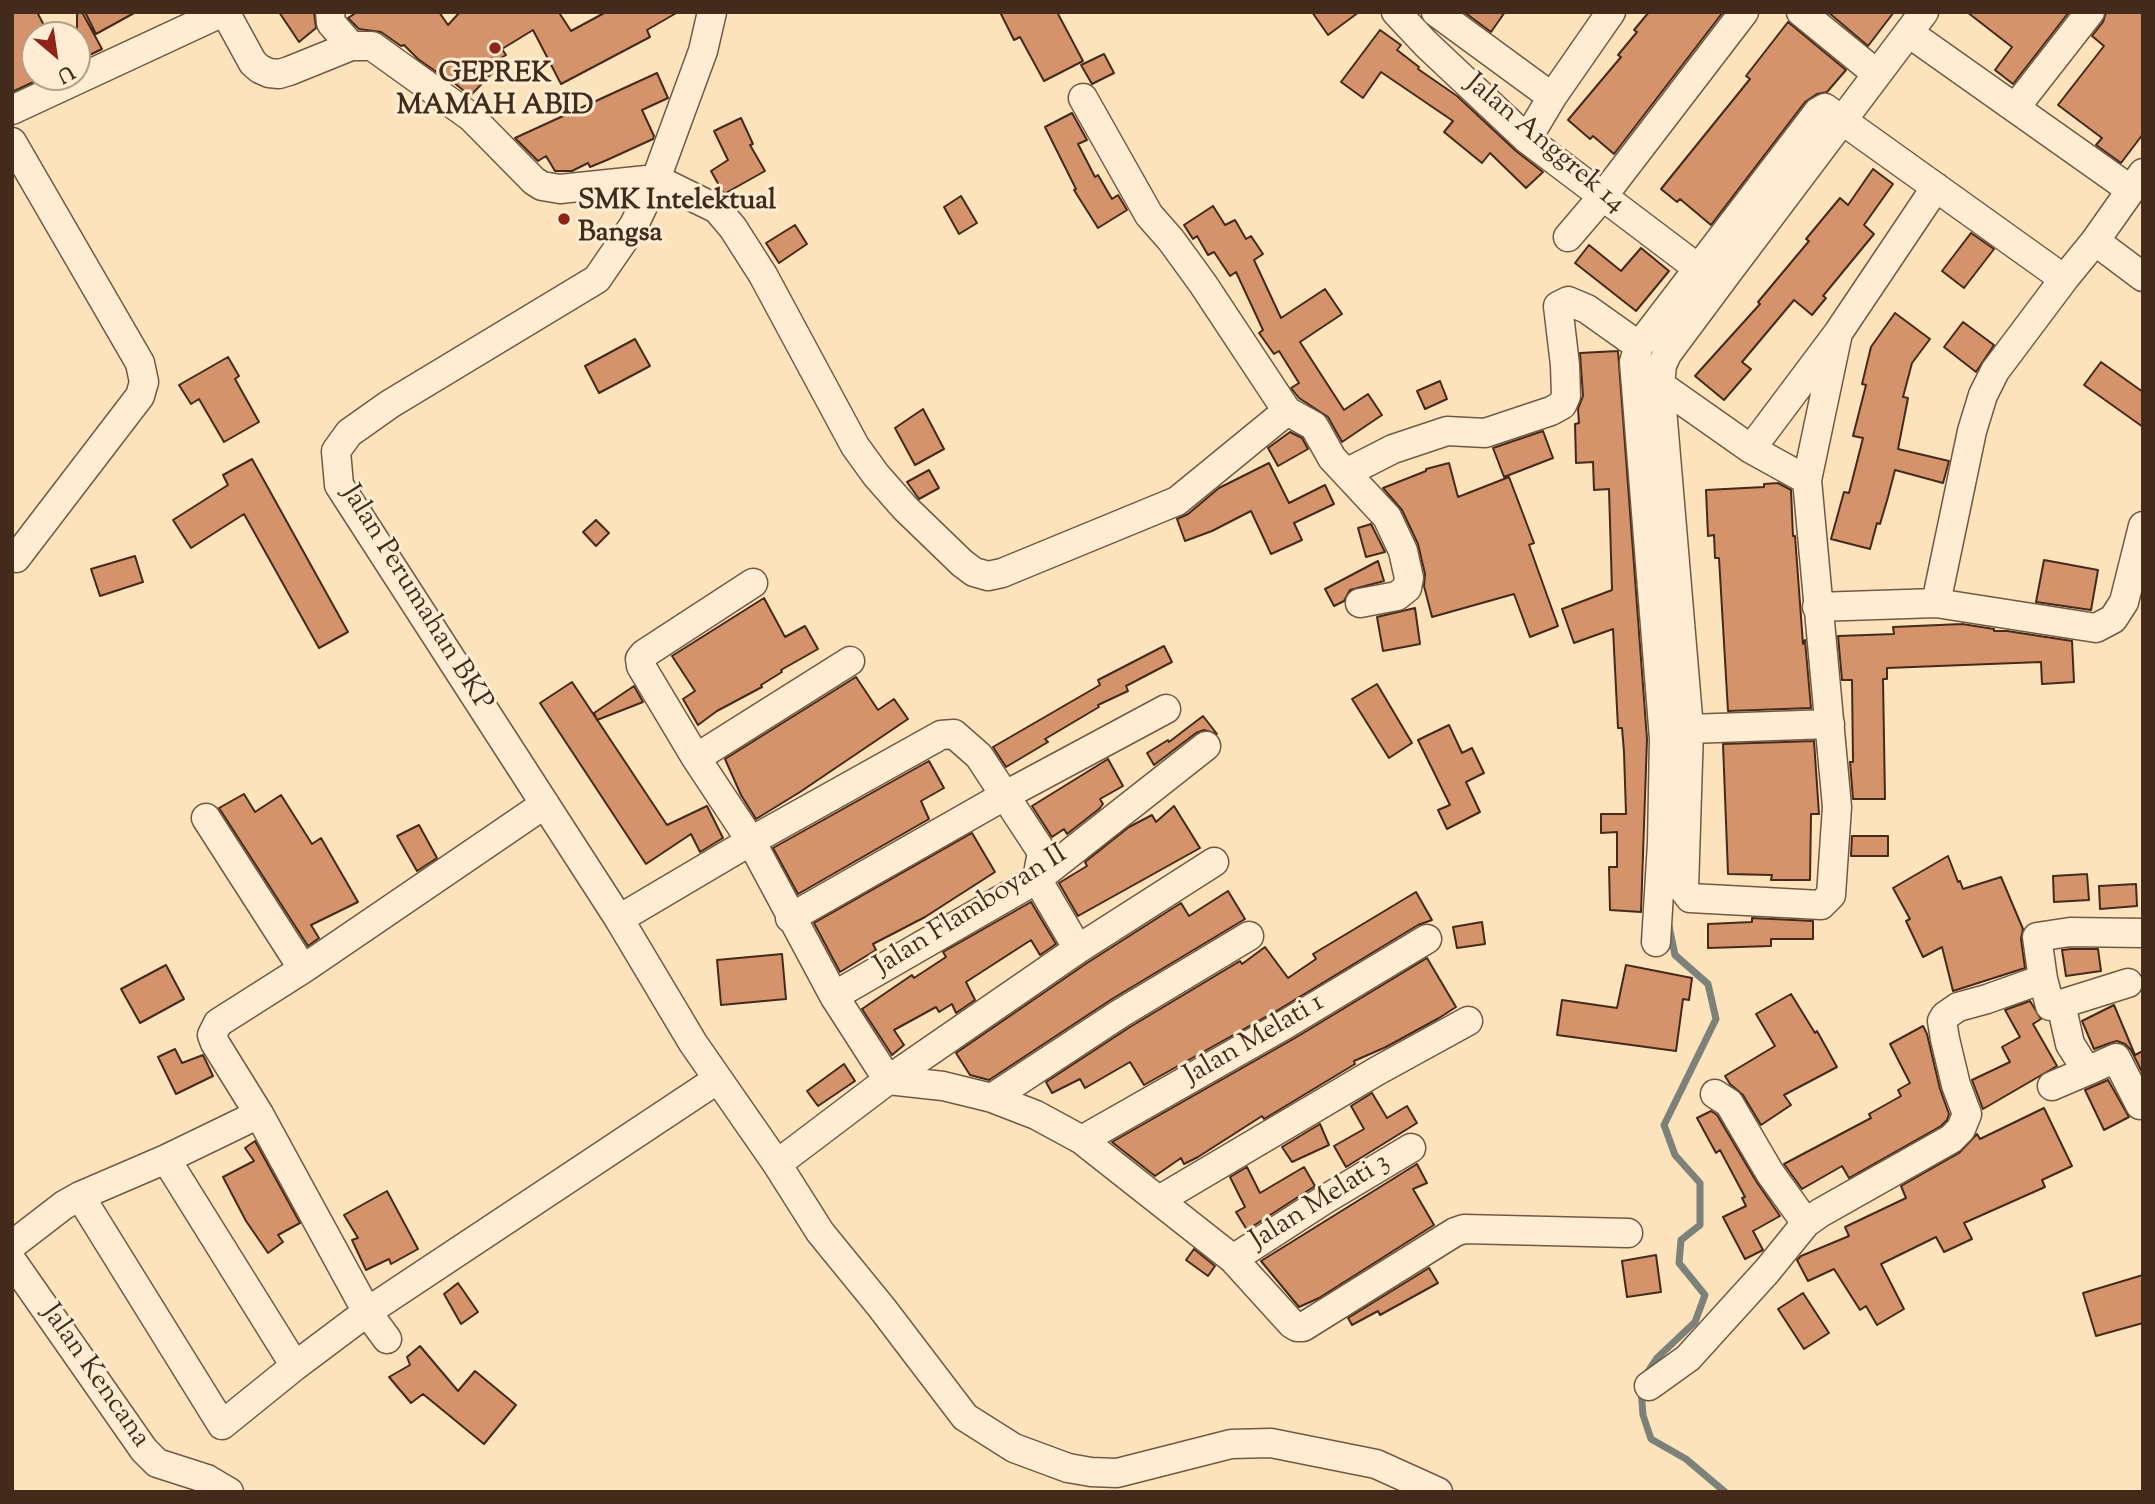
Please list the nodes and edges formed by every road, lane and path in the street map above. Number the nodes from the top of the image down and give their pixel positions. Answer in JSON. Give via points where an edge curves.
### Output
{"nodes":[{"id":1,"x":224,"y":12,"type":"edge"},
{"id":2,"x":712,"y":12,"type":"edge"},
{"id":3,"x":1396,"y":12,"type":"edge"},
{"id":4,"x":1436,"y":12,"type":"edge"},
{"id":5,"x":1611,"y":12,"type":"edge"},
{"id":6,"x":1744,"y":12,"type":"edge"},
{"id":7,"x":1801,"y":12,"type":"edge"},
{"id":8,"x":2090,"y":12,"type":"edge"},
{"id":9,"x":328,"y":16,"type":"edge"},
{"id":10,"x":1917,"y":23,"type":"edge"},
{"id":11,"x":351,"y":46,"type":"junction"},
{"id":12,"x":1877,"y":74,"type":"junction"},
{"id":13,"x":1552,"y":97,"type":"junction"},
{"id":14,"x":1083,"y":98,"type":"dead end"},
{"id":15,"x":2015,"y":108,"type":"junction"},
{"id":16,"x":12,"y":110,"type":"edge"},
{"id":17,"x":1844,"y":121,"type":"junction"},
{"id":18,"x":1527,"y":139,"type":"junction"},
{"id":19,"x":12,"y":142,"type":"edge"},
{"id":20,"x":656,"y":180,"type":"junction"},
{"id":21,"x":2137,"y":182,"type":"edge"},
{"id":22,"x":1936,"y":187,"type":"junction"},
{"id":23,"x":1603,"y":196,"type":"junction"},
{"id":24,"x":1568,"y":237,"type":"dead end"},
{"id":25,"x":2095,"y":241,"type":"junction"},
{"id":26,"x":1699,"y":269,"type":"junction"},
{"id":27,"x":2143,"y":277,"type":"edge"},
{"id":28,"x":2064,"y":279,"type":"junction"},
{"id":29,"x":1838,"y":333,"type":"junction"},
{"id":30,"x":1639,"y":346,"type":"junction"},
{"id":31,"x":1660,"y":385,"type":"junction"},
{"id":32,"x":1287,"y":411,"type":"junction"},
{"id":33,"x":1751,"y":449,"type":"junction"},
{"id":34,"x":1346,"y":473,"type":"junction"},
{"id":35,"x":1807,"y":480,"type":"junction"},
{"id":36,"x":2143,"y":526,"type":"edge"},
{"id":37,"x":16,"y":558,"type":"dead end"},
{"id":38,"x":753,"y":583,"type":"dead end"},
{"id":39,"x":1360,"y":603,"type":"dead end"},
{"id":40,"x":1936,"y":603,"type":"junction"},
{"id":41,"x":1817,"y":607,"type":"junction"},
{"id":42,"x":850,"y":661,"type":"dead end"},
{"id":43,"x":1166,"y":709,"type":"dead end"},
{"id":44,"x":1830,"y":724,"type":"junction"},
{"id":45,"x":1689,"y":729,"type":"junction"},
{"id":46,"x":1206,"y":746,"type":"dead end"},
{"id":47,"x":696,"y":758,"type":"junction"},
{"id":48,"x":1004,"y":796,"type":"junction"},
{"id":49,"x":545,"y":804,"type":"junction"},
{"id":50,"x":206,"y":818,"type":"dead end"},
{"id":51,"x":751,"y":841,"type":"junction"},
{"id":52,"x":1214,"y":862,"type":"dead end"},
{"id":53,"x":1037,"y":879,"type":"junction"},
{"id":54,"x":790,"y":918,"type":"junction"},
{"id":55,"x":619,"y":919,"type":"junction"},
{"id":56,"x":2143,"y":933,"type":"edge"},
{"id":57,"x":1249,"y":936,"type":"dead end"},
{"id":58,"x":1427,"y":939,"type":"dead end"},
{"id":59,"x":1656,"y":942,"type":"dead end"},
{"id":60,"x":1078,"y":949,"type":"junction"},
{"id":61,"x":303,"y":969,"type":"junction"},
{"id":62,"x":2043,"y":979,"type":"junction"},
{"id":63,"x":2128,"y":983,"type":"dead end"},
{"id":64,"x":834,"y":996,"type":"junction"},
{"id":65,"x":2061,"y":1004,"type":"junction"},
{"id":66,"x":1468,"y":1021,"type":"dead end"},
{"id":67,"x":2087,"y":1071,"type":"junction"},
{"id":68,"x":718,"y":1079,"type":"junction"},
{"id":69,"x":888,"y":1080,"type":"junction"},
{"id":70,"x":2052,"y":1086,"type":"dead end"},
{"id":71,"x":1715,"y":1094,"type":"dead end"},
{"id":72,"x":992,"y":1098,"type":"junction"},
{"id":73,"x":2140,"y":1105,"type":"dead end"},
{"id":74,"x":259,"y":1114,"type":"junction"},
{"id":75,"x":1082,"y":1140,"type":"junction"},
{"id":76,"x":1410,"y":1148,"type":"dead end"},
{"id":77,"x":166,"y":1159,"type":"junction"},
{"id":78,"x":777,"y":1164,"type":"junction"},
{"id":79,"x":80,"y":1196,"type":"junction"},
{"id":80,"x":1159,"y":1200,"type":"junction"},
{"id":81,"x":1806,"y":1223,"type":"junction"},
{"id":82,"x":1628,"y":1233,"type":"dead end"},
{"id":83,"x":12,"y":1245,"type":"edge"},
{"id":84,"x":1233,"y":1259,"type":"junction"},
{"id":85,"x":12,"y":1261,"type":"edge"},
{"id":86,"x":367,"y":1312,"type":"junction"},
{"id":87,"x":387,"y":1339,"type":"dead end"},
{"id":88,"x":295,"y":1366,"type":"junction"},
{"id":89,"x":1649,"y":1386,"type":"dead end"},
{"id":90,"x":1116,"y":1482,"type":"edge"},
{"id":91,"x":229,"y":1492,"type":"edge"},
{"id":92,"x":1438,"y":1492,"type":"edge"}],
"edges":[{"from":1,"to":11,"type":"street","via":[[253,62],[269,73],[289,71]]},
{"from":1,"to":16,"type":"street"},
{"from":2,"to":20,"type":"street","name":"Jalan Perumahan BKP","via":[[703,51]]},
{"from":3,"to":18,"type":"street","name":"Jalan Anggrek 14"},
{"from":4,"to":13,"type":"street"},
{"from":5,"to":13,"type":"street"},
{"from":6,"to":23,"type":"street"},
{"from":7,"to":12,"type":"street"},
{"from":8,"to":15,"type":"street"},
{"from":9,"to":11,"type":"street"},
{"from":10,"to":12,"type":"street"},
{"from":10,"to":15,"type":"street"},
{"from":11,"to":20,"type":"street","via":[[372,46],[463,111],[542,186],[560,189]]},
{"from":12,"to":17,"type":"street"},
{"from":13,"to":18,"type":"street"},
{"from":14,"to":32,"type":"street","via":[[1149,215],[1195,273]]},
{"from":15,"to":21,"type":"street"},
{"from":17,"to":22,"type":"street"},
{"from":17,"to":26,"type":"street","via":[[1825,108],[1818,112]]},
{"from":17,"to":31,"type":"street","via":[[1667,354]]},
{"from":18,"to":23,"type":"street","name":"Jalan Anggrek 14"},
{"from":19,"to":37,"type":"street","via":[[140,363],[144,382],[140,396]]},
{"from":20,"to":32,"type":"street","via":[[717,209],[733,228],[855,446],[905,508],[974,572],[1002,573],[1177,501]]},
{"from":20,"to":49,"type":"street","name":"Jalan Perumahan BKP","via":[[635,225],[597,279],[390,404],[349,433],[336,451],[339,485]]},
{"from":21,"to":25,"type":"street"},
{"from":22,"to":28,"type":"street"},
{"from":22,"to":29,"type":"street"},
{"from":23,"to":24,"type":"street"},
{"from":23,"to":26,"type":"street","name":"Jalan Anggrek 14"},
{"from":25,"to":27,"type":"street"},
{"from":25,"to":28,"type":"street"},
{"from":26,"to":30,"type":"street"},
{"from":28,"to":40,"type":"street","via":[[1995,371],[1983,395]]},
{"from":29,"to":33,"type":"street"},
{"from":29,"to":35,"type":"street"},
{"from":30,"to":34,"type":"street","via":[[1568,301],[1558,306],[1565,365],[1562,405],[1485,433],[1447,431],[1393,449]]},
{"from":30,"to":59,"type":"street","via":[[1634,362],[1664,739]]},
{"from":31,"to":33,"type":"street"},
{"from":31,"to":45,"type":"street"},
{"from":32,"to":34,"type":"street","via":[[1314,426]]},
{"from":33,"to":35,"type":"street"},
{"from":34,"to":39,"type":"street","via":[[1387,517],[1403,551],[1409,578],[1407,588],[1397,596]]},
{"from":35,"to":41,"type":"street"},
{"from":36,"to":40,"type":"street","via":[[2124,603],[2104,626],[2084,627]]},
{"from":38,"to":47,"type":"street","via":[[640,659]]},
{"from":40,"to":41,"type":"street"},
{"from":41,"to":44,"type":"street"},
{"from":42,"to":47,"type":"street"},
{"from":43,"to":48,"type":"street"},
{"from":44,"to":45,"type":"street"},
{"from":44,"to":45,"type":"street","via":[[1837,807],[1831,895],[1821,905],[1687,895]]},
{"from":46,"to":53,"type":"street","name":"Jalan Flamboyan II"},
{"from":47,"to":51,"type":"street"},
{"from":48,"to":51,"type":"street","via":[[979,756],[954,734],[941,735]]},
{"from":48,"to":53,"type":"street","via":[[1042,852]]},
{"from":48,"to":54,"type":"street"},
{"from":49,"to":55,"type":"street","name":"Jalan Perumahan BKP"},
{"from":49,"to":61,"type":"street"},
{"from":50,"to":61,"type":"street"},
{"from":51,"to":54,"type":"street"},
{"from":51,"to":55,"type":"street"},
{"from":52,"to":60,"type":"street"},
{"from":53,"to":60,"type":"street"},
{"from":53,"to":64,"type":"street","name":"Jalan Flamboyan II"},
{"from":54,"to":64,"type":"street"},
{"from":55,"to":68,"type":"street","name":"Jalan Perumahan BKP"},
{"from":56,"to":62,"type":"street","via":[[2070,932],[2037,937]]},
{"from":57,"to":72,"type":"street"},
{"from":58,"to":75,"type":"street","name":"Jalan Melati 1"},
{"from":60,"to":69,"type":"street"},
{"from":61,"to":74,"type":"street","via":[[218,1023],[212,1035]]},
{"from":62,"to":65,"type":"street","via":[[2050,1006]]},
{"from":62,"to":81,"type":"street","via":[[1958,1007],[1942,1021],[1967,1114],[1961,1129]]},
{"from":63,"to":65,"type":"street"},
{"from":64,"to":69,"type":"street"},
{"from":65,"to":67,"type":"street","via":[[2070,1044]]},
{"from":66,"to":80,"type":"street"},
{"from":67,"to":70,"type":"street"},
{"from":67,"to":73,"type":"street","via":[[2116,1058]]},
{"from":68,"to":78,"type":"street","name":"Jalan Perumahan BKP"},
{"from":68,"to":86,"type":"street"},
{"from":69,"to":72,"type":"street"},
{"from":69,"to":78,"type":"street"},
{"from":71,"to":81,"type":"street","via":[[1729,1103]]},
{"from":72,"to":75,"type":"street"},
{"from":74,"to":77,"type":"street"},
{"from":74,"to":86,"type":"street"},
{"from":75,"to":80,"type":"street"},
{"from":76,"to":84,"type":"street","name":"Jalan Melati 3"},
{"from":77,"to":79,"type":"street"},
{"from":77,"to":88,"type":"street"},
{"from":78,"to":90,"type":"street","name":"Jalan Perumahan BKP","via":[[820,1233],[965,1417],[1014,1448]]},
{"from":79,"to":83,"type":"street"},
{"from":79,"to":88,"type":"street","via":[[222,1425]]},
{"from":80,"to":84,"type":"street"},
{"from":81,"to":89,"type":"street","via":[[1688,1359]]},
{"from":82,"to":84,"type":"street","via":[[1464,1229],[1303,1327],[1292,1324]]},
{"from":85,"to":91,"type":"street","name":"Jalan Kencana","via":[[144,1450],[157,1463],[207,1479]]},
{"from":86,"to":87,"type":"street"},
{"from":86,"to":88,"type":"street"},
{"from":90,"to":92,"type":"street","name":"Jalan Perumahan BKP","via":[[1231,1444],[1271,1443],[1376,1464]]}]}
